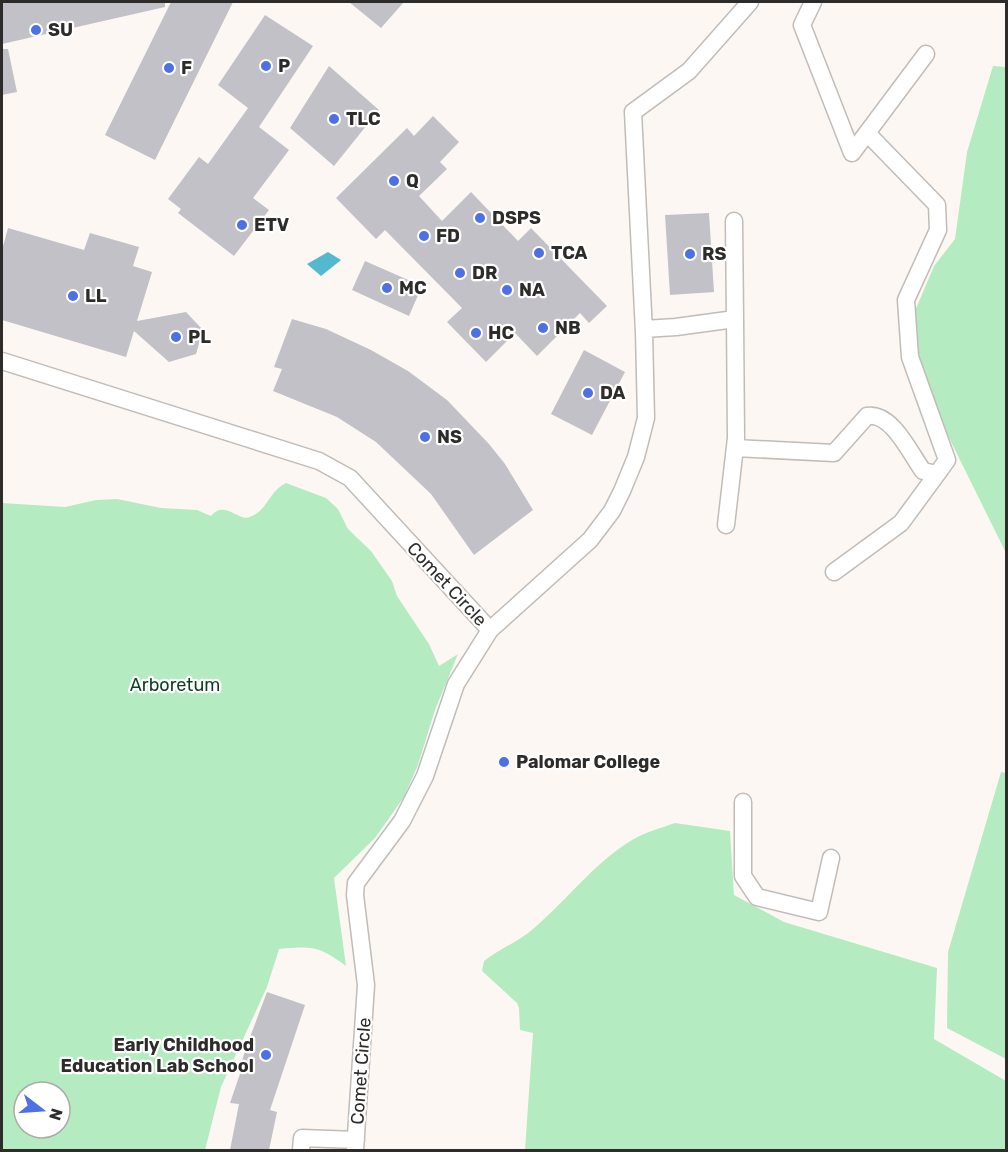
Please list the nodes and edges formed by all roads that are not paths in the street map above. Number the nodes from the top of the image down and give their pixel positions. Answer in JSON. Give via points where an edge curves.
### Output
{"nodes":[{"id":1,"x":750,"y":2,"type":"edge"},
{"id":2,"x":813,"y":2,"type":"edge"},
{"id":3,"x":926,"y":54,"type":"dead end"},
{"id":4,"x":867,"y":133,"type":"junction"},
{"id":5,"x":734,"y":222,"type":"dead end"},
{"id":6,"x":735,"y":319,"type":"junction"},
{"id":7,"x":644,"y":329,"type":"junction"},
{"id":8,"x":2,"y":361,"type":"edge"},
{"id":9,"x":735,"y":448,"type":"junction"},
{"id":10,"x":938,"y":474,"type":"junction"},
{"id":11,"x":726,"y":525,"type":"dead end"},
{"id":12,"x":834,"y":572,"type":"dead end"},
{"id":13,"x":490,"y":630,"type":"junction"},
{"id":14,"x":743,"y":802,"type":"dead end"},
{"id":15,"x":831,"y":858,"type":"dead end"},
{"id":16,"x":355,"y":1145,"type":"edge"},
{"id":17,"x":302,"y":1150,"type":"edge"}],
"edges":[{"from":1,"to":7,"type":"street","via":[[688,70],[633,112]]},
{"from":2,"to":4,"type":"street","via":[[802,25],[852,153]]},
{"from":3,"to":4,"type":"street"},
{"from":4,"to":10,"type":"street","via":[[937,205],[938,230],[906,300],[910,357],[947,460]]},
{"from":5,"to":6,"type":"street"},
{"from":6,"to":7,"type":"street"},
{"from":6,"to":9,"type":"street"},
{"from":7,"to":13,"type":"street","via":[[646,418],[636,458],[612,511],[590,540]]},
{"from":8,"to":13,"type":"street","name":"Comet Circle","via":[[319,461],[350,478]]},
{"from":9,"to":10,"type":"street","via":[[834,453],[867,416],[874,414],[890,422],[922,471]]},
{"from":9,"to":11,"type":"street"},
{"from":10,"to":12,"type":"street","via":[[901,523]]},
{"from":13,"to":16,"type":"street","name":"Comet Circle","via":[[456,684],[425,776],[402,820],[356,883],[366,985]]},
{"from":14,"to":15,"type":"street","via":[[743,876],[757,897],[819,912]]},
{"from":16,"to":17,"type":"street","via":[[302,1138]]}]}
